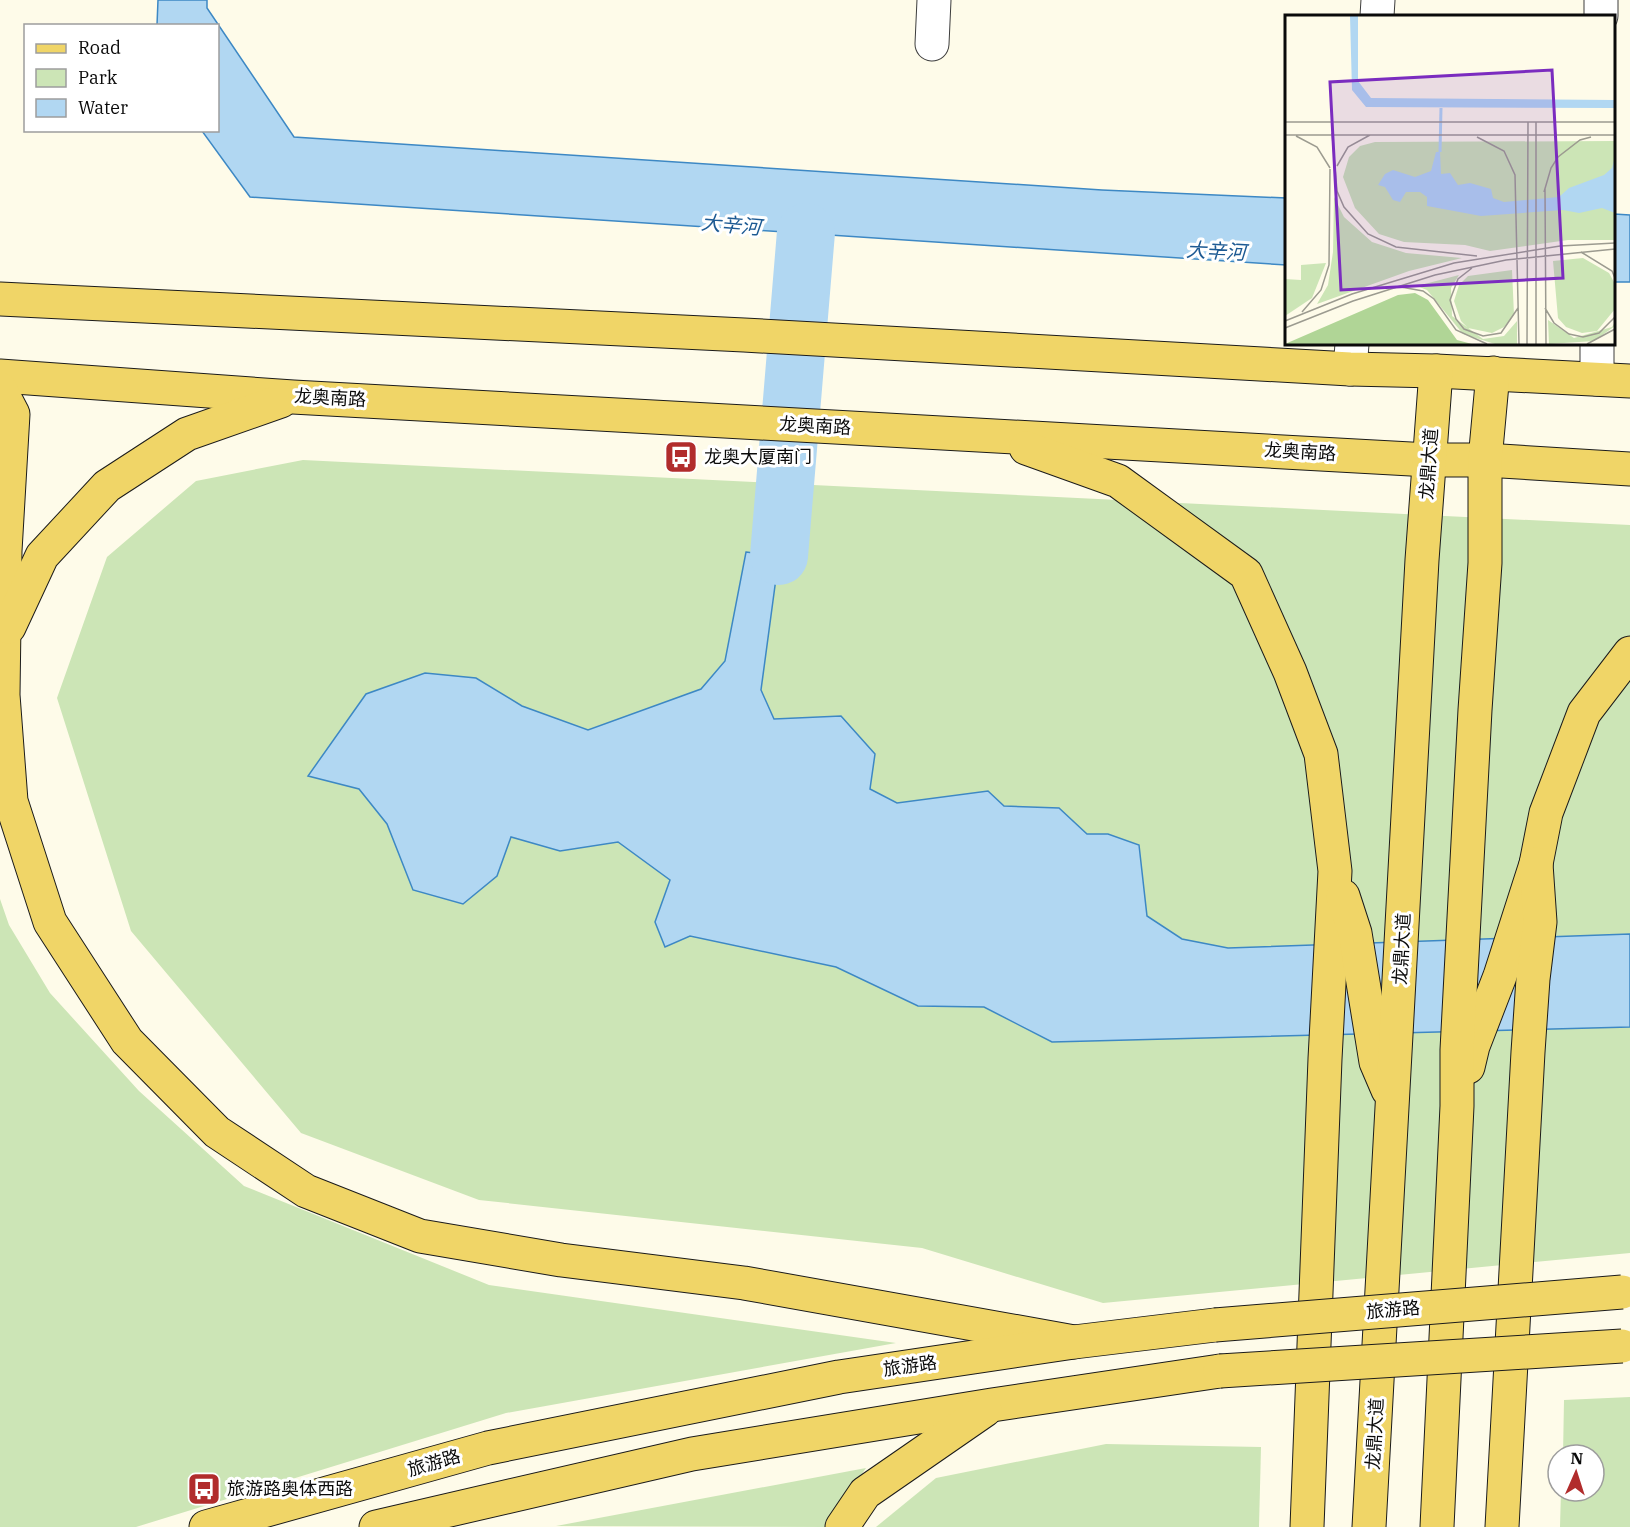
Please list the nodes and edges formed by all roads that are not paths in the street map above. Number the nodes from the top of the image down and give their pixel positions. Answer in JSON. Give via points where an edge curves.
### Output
{"nodes":[{"id":1,"x":934,"y":0,"type":"edge"},
{"id":2,"x":1378,"y":0,"type":"edge"},
{"id":3,"x":1377,"y":15,"type":"edge"},
{"id":4,"x":932,"y":44,"type":"dead end"},
{"id":5,"x":0,"y":299,"type":"edge"},
{"id":6,"x":1597,"y":345,"type":"edge"},
{"id":7,"x":1351,"y":356,"type":"edge"},
{"id":8,"x":1436,"y":371,"type":"junction"},
{"id":9,"x":1493,"y":373,"type":"junction"},
{"id":10,"x":0,"y":376,"type":"edge"},
{"id":11,"x":1597,"y":379,"type":"junction"},
{"id":12,"x":1630,"y":381,"type":"edge"},
{"id":13,"x":0,"y":389,"type":"edge"},
{"id":14,"x":293,"y":397,"type":"junction"},
{"id":15,"x":991,"y":435,"type":"junction"},
{"id":16,"x":1429,"y":460,"type":"junction"},
{"id":17,"x":1485,"y":460,"type":"junction"},
{"id":18,"x":1630,"y":469,"type":"edge"},
{"id":19,"x":4,"y":640,"type":"junction"},
{"id":20,"x":1630,"y":653,"type":"edge"},
{"id":21,"x":1528,"y":924,"type":"junction"},
{"id":22,"x":1344,"y":931,"type":"junction"},
{"id":23,"x":1465,"y":1048,"type":"junction"},
{"id":24,"x":1386,"y":1067,"type":"junction"},
{"id":25,"x":1626,"y":1291,"type":"edge"},
{"id":26,"x":1074,"y":1342,"type":"junction"},
{"id":27,"x":1626,"y":1346,"type":"edge"},
{"id":28,"x":992,"y":1405,"type":"junction"},
{"id":29,"x":1372,"y":1488,"type":"junction"},
{"id":30,"x":1440,"y":1520,"type":"edge"},
{"id":31,"x":396,"y":1526,"type":"edge"},
{"id":32,"x":206,"y":1527,"type":"edge"},
{"id":33,"x":842,"y":1527,"type":"edge"},
{"id":34,"x":1307,"y":1527,"type":"edge"},
{"id":35,"x":1359,"y":1527,"type":"edge"},
{"id":36,"x":1369,"y":1527,"type":"edge"},
{"id":37,"x":1502,"y":1527,"type":"edge"}],
"edges":[{"from":1,"to":4,"type":"street"},
{"from":2,"to":3,"type":"street"},
{"from":5,"to":7,"type":"main road","via":[[885,343]]},
{"from":6,"to":11,"type":"street"},
{"from":7,"to":8,"type":"main road"},
{"from":8,"to":9,"type":"main road"},
{"from":8,"to":16,"type":"main road","name":"龙鼎大道"},
{"from":9,"to":11,"type":"main road"},
{"from":9,"to":17,"type":"main road"},
{"from":10,"to":14,"type":"main road","name":"龙奥南路"},
{"from":11,"to":12,"type":"main road"},
{"from":13,"to":19,"type":"main road","via":[[13,414]]},
{"from":14,"to":15,"type":"main road","name":"龙奥南路"},
{"from":14,"to":19,"type":"main road","via":[[188,434],[108,486],[42,556]]},
{"from":15,"to":16,"type":"main road","name":"龙奥南路"},
{"from":15,"to":22,"type":"main road","via":[[1118,481],[1246,574],[1321,754]]},
{"from":16,"to":17,"type":"main road","name":"龙奥南路"},
{"from":16,"to":24,"type":"main road","name":"龙鼎大道","via":[[1407,843]]},
{"from":17,"to":18,"type":"main road","name":"龙奥南路"},
{"from":17,"to":23,"type":"main road","via":[[1485,563],[1464,925]]},
{"from":19,"to":26,"type":"main road","via":[[3,695],[11,801],[50,922],[128,1041],[217,1132],[306,1191],[420,1236],[561,1260],[744,1283]]},
{"from":20,"to":21,"type":"main road","via":[[1584,714],[1546,813]]},
{"from":21,"to":23,"type":"main road"},
{"from":21,"to":37,"type":"main road","via":[[1533,980]]},
{"from":22,"to":24,"type":"main road"},
{"from":22,"to":34,"type":"main road","via":[[1325,1059]]},
{"from":23,"to":30,"type":"main road","via":[[1457,1106]]},
{"from":24,"to":29,"type":"main road","name":"龙鼎大道","via":[[1393,1105]]},
{"from":25,"to":26,"type":"main road","name":"旅游路","bridge":true,"via":[[1215,1325]]},
{"from":26,"to":32,"type":"main road","name":"旅游路","via":[[839,1377],[488,1448]]},
{"from":27,"to":28,"type":"main road","bridge":true,"via":[[1220,1371]]},
{"from":28,"to":31,"type":"main road","via":[[692,1454]]},
{"from":28,"to":33,"type":"main road","via":[[865,1492]]},
{"from":29,"to":35,"type":"main road"},
{"from":29,"to":36,"type":"main road","name":"龙鼎大道"}]}
